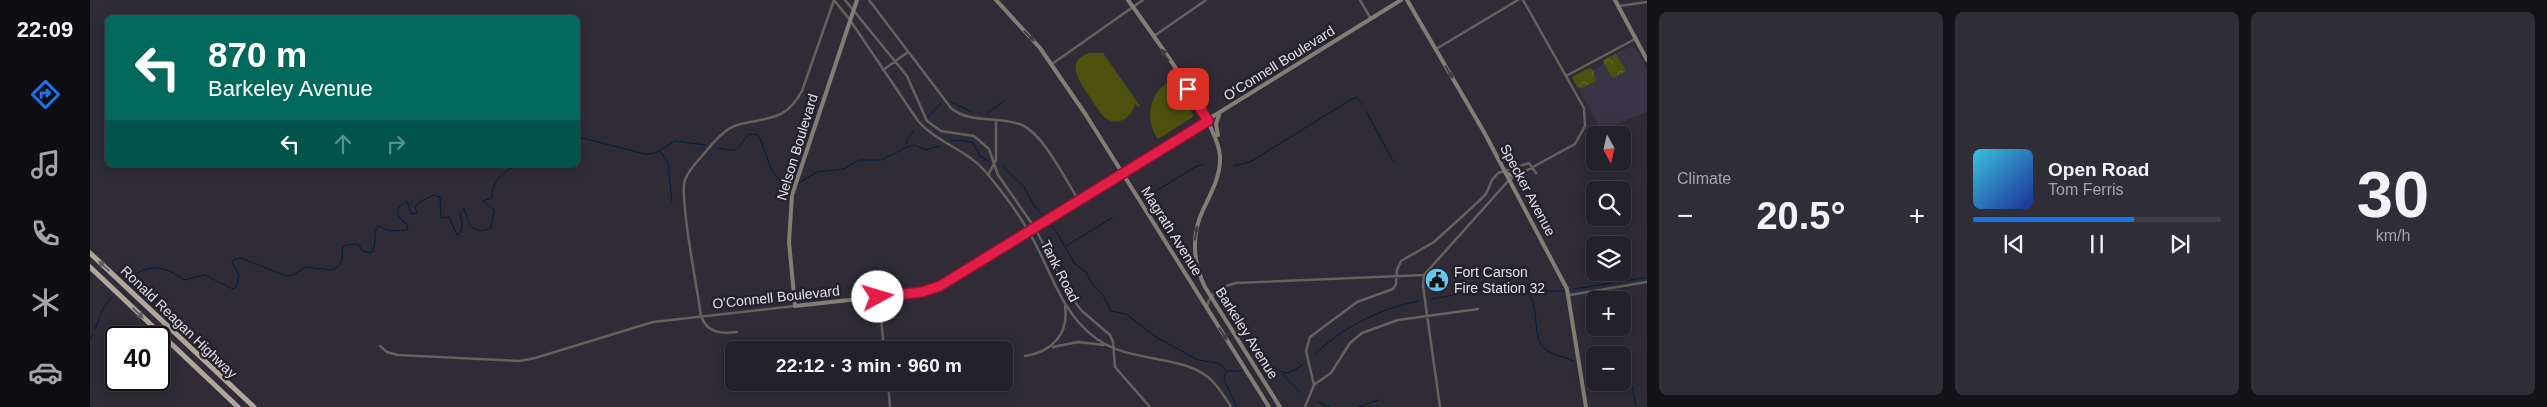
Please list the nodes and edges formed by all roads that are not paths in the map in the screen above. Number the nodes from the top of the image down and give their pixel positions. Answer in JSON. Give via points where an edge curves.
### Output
{"nodes":[{"id":1,"x":834,"y":0,"type":"edge"},
{"id":2,"x":845,"y":0,"type":"edge"},
{"id":3,"x":857,"y":0,"type":"edge"},
{"id":4,"x":869,"y":0,"type":"edge"},
{"id":5,"x":996,"y":0,"type":"edge"},
{"id":6,"x":1128,"y":0,"type":"edge"},
{"id":7,"x":1143,"y":0,"type":"edge"},
{"id":8,"x":1206,"y":0,"type":"edge"},
{"id":9,"x":1360,"y":0,"type":"edge"},
{"id":10,"x":1401,"y":0,"type":"edge"},
{"id":11,"x":1407,"y":0,"type":"edge"},
{"id":12,"x":1518,"y":0,"type":"edge"},
{"id":13,"x":1523,"y":0,"type":"edge"},
{"id":14,"x":1615,"y":0,"type":"edge"},
{"id":15,"x":1647,"y":2,"type":"edge"},
{"id":16,"x":1619,"y":6,"type":"junction"},
{"id":17,"x":1133,"y":7,"type":"junction"},
{"id":18,"x":853,"y":10,"type":"junction"},
{"id":19,"x":1371,"y":19,"type":"junction"},
{"id":20,"x":850,"y":20,"type":"junction"},
{"id":21,"x":1153,"y":36,"type":"junction"},
{"id":22,"x":1636,"y":38,"type":"junction"},
{"id":23,"x":1436,"y":48,"type":"junction"},
{"id":24,"x":908,"y":52,"type":"junction"},
{"id":25,"x":1647,"y":60,"type":"edge"},
{"id":26,"x":895,"y":61,"type":"junction"},
{"id":27,"x":1052,"y":64,"type":"junction"},
{"id":28,"x":883,"y":70,"type":"junction"},
{"id":29,"x":1566,"y":76,"type":"junction"},
{"id":30,"x":1221,"y":113,"type":"junction"},
{"id":31,"x":996,"y":120,"type":"junction"},
{"id":32,"x":1208,"y":121,"type":"junction"},
{"id":33,"x":1219,"y":147,"type":"junction"},
{"id":34,"x":995,"y":164,"type":"junction"},
{"id":35,"x":1532,"y":167,"type":"junction"},
{"id":36,"x":1505,"y":172,"type":"junction"},
{"id":37,"x":1536,"y":173,"type":"dead end"},
{"id":38,"x":1123,"y":174,"type":"junction"},
{"id":39,"x":988,"y":175,"type":"junction"},
{"id":40,"x":1516,"y":176,"type":"junction"},
{"id":41,"x":1509,"y":180,"type":"junction"},
{"id":42,"x":1079,"y":201,"type":"junction"},
{"id":43,"x":1035,"y":228,"type":"junction"},
{"id":44,"x":1029,"y":232,"type":"junction"},
{"id":45,"x":90,"y":253,"type":"edge"},
{"id":46,"x":90,"y":267,"type":"edge"},
{"id":47,"x":1424,"y":275,"type":"junction"},
{"id":48,"x":1397,"y":276,"type":"junction"},
{"id":49,"x":1647,"y":282,"type":"edge"},
{"id":50,"x":1570,"y":295,"type":"junction"},
{"id":51,"x":1210,"y":296,"type":"junction"},
{"id":52,"x":878,"y":297,"type":"junction"},
{"id":53,"x":1065,"y":305,"type":"junction"},
{"id":54,"x":795,"y":306,"type":"junction"},
{"id":55,"x":1207,"y":307,"type":"junction"},
{"id":56,"x":1478,"y":309,"type":"dead end"},
{"id":57,"x":701,"y":316,"type":"junction"},
{"id":58,"x":1427,"y":316,"type":"junction"},
{"id":59,"x":737,"y":332,"type":"dead end"},
{"id":60,"x":883,"y":341,"type":"edge"},
{"id":61,"x":1106,"y":345,"type":"junction"},
{"id":62,"x":380,"y":346,"type":"dead end"},
{"id":63,"x":1049,"y":348,"type":"junction"},
{"id":64,"x":1113,"y":348,"type":"junction"},
{"id":65,"x":1025,"y":356,"type":"dead end"},
{"id":66,"x":1314,"y":385,"type":"junction"},
{"id":67,"x":889,"y":391,"type":"edge"},
{"id":68,"x":238,"y":407,"type":"edge"},
{"id":69,"x":254,"y":407,"type":"edge"},
{"id":70,"x":890,"y":407,"type":"edge"},
{"id":71,"x":1150,"y":407,"type":"edge"},
{"id":72,"x":1231,"y":407,"type":"edge"},
{"id":73,"x":1268,"y":407,"type":"edge"},
{"id":74,"x":1280,"y":407,"type":"edge"},
{"id":75,"x":1305,"y":407,"type":"edge"},
{"id":76,"x":1440,"y":407,"type":"edge"},
{"id":77,"x":1586,"y":407,"type":"edge"}],
"edges":[{"from":1,"to":20,"type":"street","name":"Tank Road"},
{"from":1,"to":57,"type":"street","via":[[802,91],[794,102],[774,118],[726,130],[686,177],[684,202]]},
{"from":2,"to":18,"type":"street"},
{"from":3,"to":18,"type":"main road","name":"Nelson Boulevard"},
{"from":4,"to":24,"type":"street"},
{"from":5,"to":27,"type":"main road","name":"Magrath Avenue","one_way":true},
{"from":6,"to":17,"type":"main road","name":"Barkeley Avenue"},
{"from":7,"to":17,"type":"street"},
{"from":8,"to":21,"type":"street"},
{"from":9,"to":19,"type":"street"},
{"from":10,"to":19,"type":"main road","name":"O'Connell Boulevard"},
{"from":11,"to":23,"type":"main road","name":"Specker Avenue"},
{"from":12,"to":23,"type":"street"},
{"from":13,"to":29,"type":"street"},
{"from":14,"to":16,"type":"main road"},
{"from":15,"to":16,"type":"street"},
{"from":16,"to":22,"type":"main road"},
{"from":17,"to":21,"type":"main road","name":"Barkeley Avenue"},
{"from":17,"to":27,"type":"street"},
{"from":18,"to":20,"type":"main road","name":"Nelson Boulevard"},
{"from":18,"to":26,"type":"street"},
{"from":19,"to":30,"type":"main road","name":"O'Connell Boulevard"},
{"from":20,"to":28,"type":"street","name":"Tank Road"},
{"from":20,"to":54,"type":"main road","name":"Nelson Boulevard","via":[[792,195],[789,242]]},
{"from":32,"to":21,"type":"main road","name":"Barkeley Avenue","one_way":true},
{"from":22,"to":25,"type":"main road"},
{"from":22,"to":29,"type":"street"},
{"from":23,"to":36,"type":"main road","name":"Specker Avenue","one_way":true},
{"from":24,"to":26,"type":"street"},
{"from":24,"to":31,"type":"street","via":[[955,111],[965,117]]},
{"from":26,"to":28,"type":"street"},
{"from":26,"to":34,"type":"street","via":[[907,76],[927,121],[941,131],[974,136],[989,149]]},
{"from":27,"to":38,"type":"main road","name":"Magrath Avenue"},
{"from":28,"to":39,"type":"street","name":"Tank Road","via":[[921,126]]},
{"from":29,"to":35,"type":"street","via":[[1585,112],[1583,132],[1571,147]]},
{"from":30,"to":32,"type":"main road","name":"O'Connell Boulevard"},
{"from":30,"to":33,"type":"main road","via":[[1216,124]]},
{"from":31,"to":34,"type":"street"},
{"from":31,"to":42,"type":"street","via":[[1017,123],[1031,131]]},
{"from":32,"to":33,"type":"main road","name":"Barkeley Avenue"},
{"from":32,"to":38,"type":"main road","name":"O'Connell Boulevard"},
{"from":51,"to":33,"type":"main road","name":"Barkeley Avenue","one_way":true,"via":[[1200,275],[1194,247],[1200,215],[1218,175]]},
{"from":34,"to":39,"type":"street"},
{"from":34,"to":43,"type":"street","via":[[998,175]]},
{"from":35,"to":36,"type":"street","via":[[1528,163]]},
{"from":35,"to":37,"type":"street"},
{"from":35,"to":40,"type":"street"},
{"from":36,"to":40,"type":"main road"},
{"from":36,"to":41,"type":"main road","name":"Specker Avenue"},
{"from":36,"to":48,"type":"street","via":[[1495,176],[1484,196],[1434,242],[1401,261]]},
{"from":38,"to":42,"type":"main road","name":"O'Connell Boulevard"},
{"from":38,"to":55,"type":"main road","name":"Magrath Avenue"},
{"from":39,"to":44,"type":"street","name":"Tank Road"},
{"from":40,"to":41,"type":"street"},
{"from":41,"to":47,"type":"street"},
{"from":41,"to":50,"type":"main road","name":"Specker Avenue"},
{"from":42,"to":43,"type":"main road","name":"O'Connell Boulevard"},
{"from":43,"to":44,"type":"main road","name":"O'Connell Boulevard"},
{"from":43,"to":64,"type":"street","via":[[1070,296],[1110,335]]},
{"from":44,"to":52,"type":"main road","name":"O'Connell Boulevard","via":[[932,289]]},
{"from":44,"to":53,"type":"street","name":"Tank Road"},
{"from":69,"to":45,"type":"highway","name":"Ronald Reagan Highway","one_way":true},
{"from":46,"to":68,"type":"highway","name":"Ronald Reagan Highway","one_way":true},
{"from":47,"to":48,"type":"street"},
{"from":47,"to":58,"type":"street","via":[[1422,286]]},
{"from":48,"to":51,"type":"street","via":[[1236,284],[1219,289]]},
{"from":48,"to":66,"type":"street","via":[[1393,289],[1352,305],[1310,337],[1306,351]]},
{"from":49,"to":50,"type":"street"},
{"from":50,"to":77,"type":"main road","name":"Specker Avenue"},
{"from":51,"to":55,"type":"street"},
{"from":51,"to":74,"type":"main road","name":"Barkeley Avenue"},
{"from":52,"to":54,"type":"main road","name":"O'Connell Boulevard"},
{"from":52,"to":60,"type":"street"},
{"from":53,"to":61,"type":"street","name":"Tank Road","via":[[1086,330]]},
{"from":53,"to":63,"type":"street","via":[[1063,331]]},
{"from":54,"to":57,"type":"street","name":"O'Connell Boulevard"},
{"from":55,"to":73,"type":"main road","name":"Magrath Avenue","one_way":true},
{"from":56,"to":58,"type":"street"},
{"from":57,"to":59,"type":"street","via":[[714,331],[722,334]]},
{"from":57,"to":62,"type":"street","name":"O'Connell Boulevard","via":[[647,323],[520,360],[398,355]]},
{"from":58,"to":66,"type":"street","via":[[1398,320],[1362,333],[1350,343],[1331,373]]},
{"from":58,"to":76,"type":"street"},
{"from":61,"to":63,"type":"street","via":[[1078,342]]},
{"from":61,"to":64,"type":"street","name":"Tank Road"},
{"from":63,"to":65,"type":"street"},
{"from":64,"to":71,"type":"street","via":[[1117,370]]},
{"from":64,"to":72,"type":"street","name":"Tank Road","via":[[1198,371],[1216,385]]},
{"from":66,"to":75,"type":"street"},
{"from":67,"to":70,"type":"street"}]}
